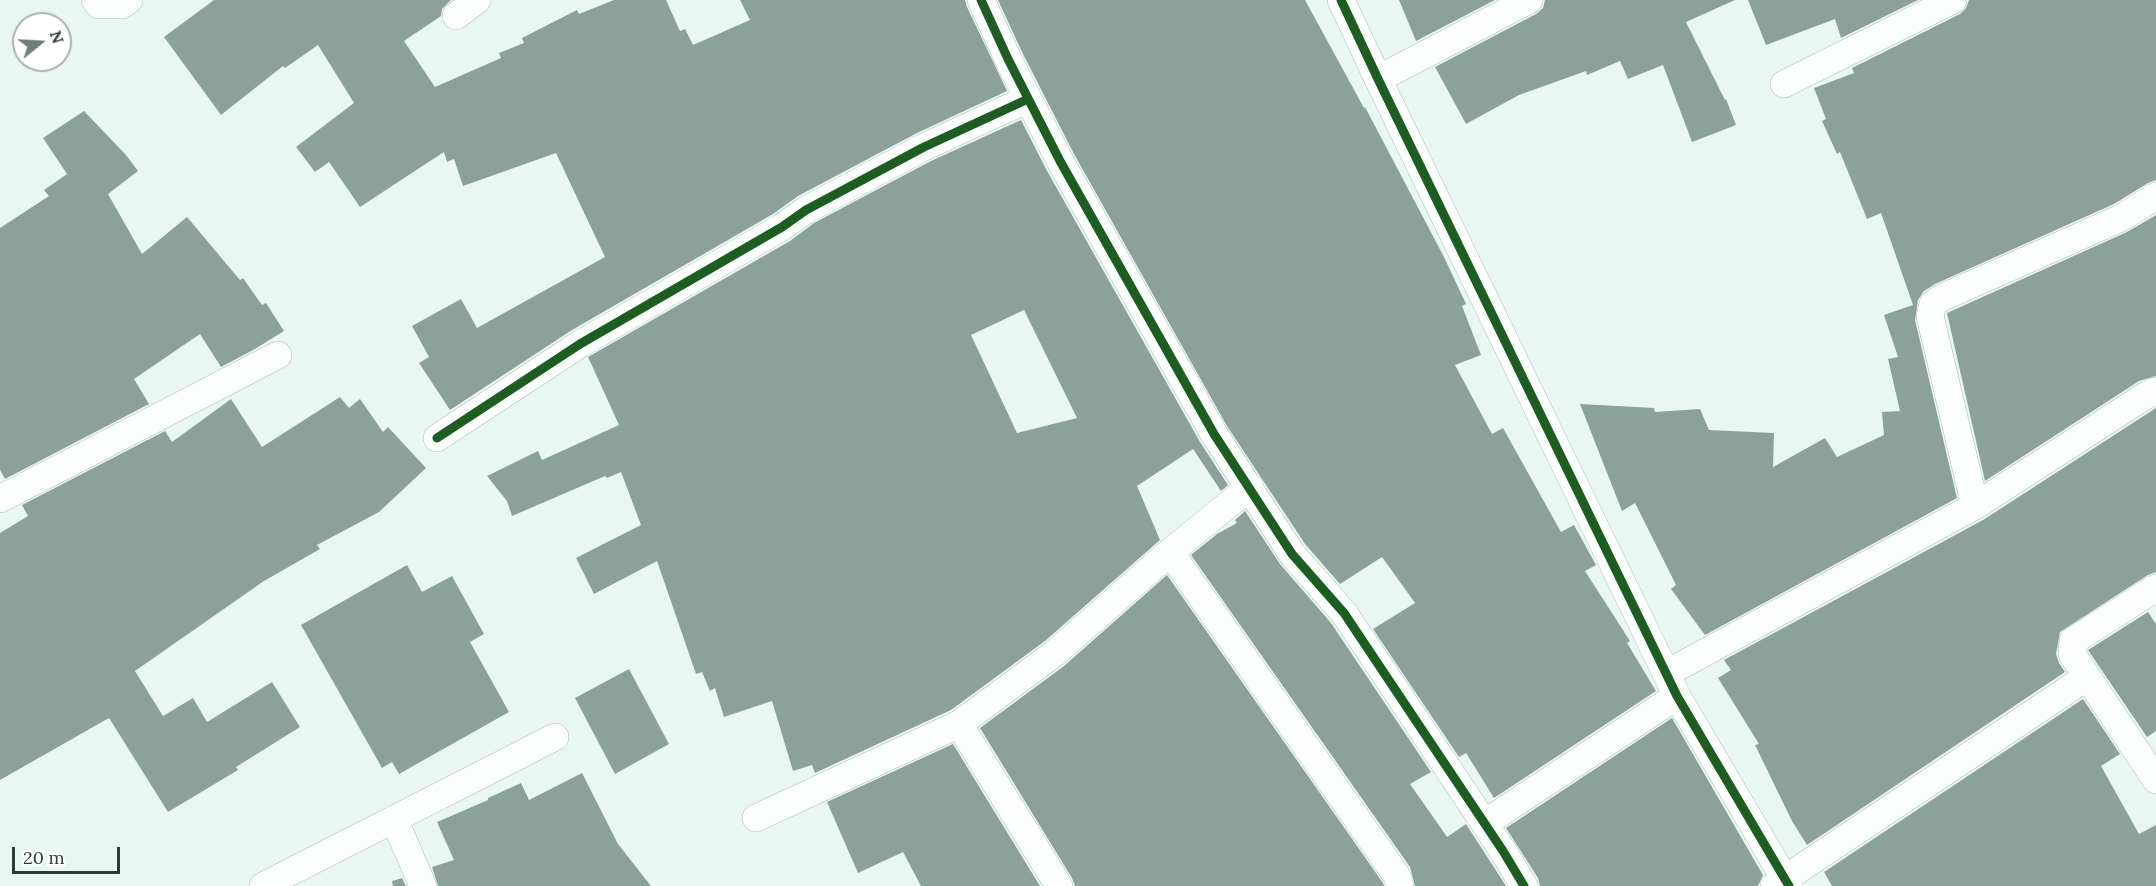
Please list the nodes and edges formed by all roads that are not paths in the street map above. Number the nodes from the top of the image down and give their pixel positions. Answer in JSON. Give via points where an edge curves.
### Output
{"nodes":[{"id":1,"x":95,"y":0,"type":"edge"},
{"id":2,"x":129,"y":0,"type":"edge"},
{"id":3,"x":477,"y":0,"type":"edge"},
{"id":4,"x":981,"y":0,"type":"edge"},
{"id":5,"x":1341,"y":0,"type":"edge"},
{"id":6,"x":1529,"y":0,"type":"edge"},
{"id":7,"x":1953,"y":0,"type":"edge"},
{"id":8,"x":456,"y":16,"type":"dead end"},
{"id":9,"x":1378,"y":79,"type":"junction"},
{"id":10,"x":1784,"y":84,"type":"dead end"},
{"id":11,"x":1028,"y":99,"type":"junction"},
{"id":12,"x":2156,"y":196,"type":"edge"},
{"id":13,"x":278,"y":355,"type":"dead end"},
{"id":14,"x":2156,"y":391,"type":"edge"},
{"id":15,"x":437,"y":438,"type":"dead end"},
{"id":16,"x":1250,"y":487,"type":"junction"},
{"id":17,"x":0,"y":499,"type":"edge"},
{"id":18,"x":1975,"y":506,"type":"junction"},
{"id":19,"x":1170,"y":552,"type":"junction"},
{"id":20,"x":2156,"y":588,"type":"edge"},
{"id":21,"x":2087,"y":676,"type":"junction"},
{"id":22,"x":1672,"y":684,"type":"junction"},
{"id":23,"x":959,"y":724,"type":"junction"},
{"id":24,"x":555,"y":736,"type":"dead end"},
{"id":25,"x":2156,"y":780,"type":"edge"},
{"id":26,"x":756,"y":818,"type":"dead end"},
{"id":27,"x":394,"y":819,"type":"junction"},
{"id":28,"x":1485,"y":823,"type":"junction"},
{"id":29,"x":1783,"y":884,"type":"edge"},
{"id":30,"x":263,"y":886,"type":"edge"},
{"id":31,"x":423,"y":886,"type":"edge"},
{"id":32,"x":1059,"y":886,"type":"edge"},
{"id":33,"x":1400,"y":886,"type":"edge"},
{"id":34,"x":1524,"y":886,"type":"edge"}],
"edges":[{"from":1,"to":2,"type":"street","via":[[99,5],[122,5]]},
{"from":3,"to":8,"type":"street"},
{"from":4,"to":11,"type":"street"},
{"from":5,"to":9,"type":"street"},
{"from":6,"to":9,"type":"street"},
{"from":7,"to":10,"type":"street"},
{"from":9,"to":22,"type":"street"},
{"from":11,"to":15,"type":"street","via":[[924,147],[806,210],[580,344]]},
{"from":11,"to":16,"type":"street","via":[[1214,434]]},
{"from":12,"to":18,"type":"street","via":[[2121,218],[1933,304],[1930,316]]},
{"from":13,"to":17,"type":"street"},
{"from":14,"to":18,"type":"street"},
{"from":16,"to":19,"type":"street"},
{"from":16,"to":28,"type":"street","via":[[1292,554],[1344,613]]},
{"from":18,"to":22,"type":"street"},
{"from":19,"to":23,"type":"street","via":[[1055,653]]},
{"from":19,"to":33,"type":"street","via":[[1397,876]]},
{"from":20,"to":21,"type":"street","via":[[2073,641],[2072,654]]},
{"from":21,"to":25,"type":"street"},
{"from":21,"to":29,"type":"street"},
{"from":22,"to":28,"type":"street"},
{"from":22,"to":29,"type":"street"},
{"from":23,"to":26,"type":"street"},
{"from":23,"to":32,"type":"street"},
{"from":24,"to":27,"type":"street"},
{"from":27,"to":30,"type":"street"},
{"from":27,"to":31,"type":"street"},
{"from":28,"to":34,"type":"street"}]}
